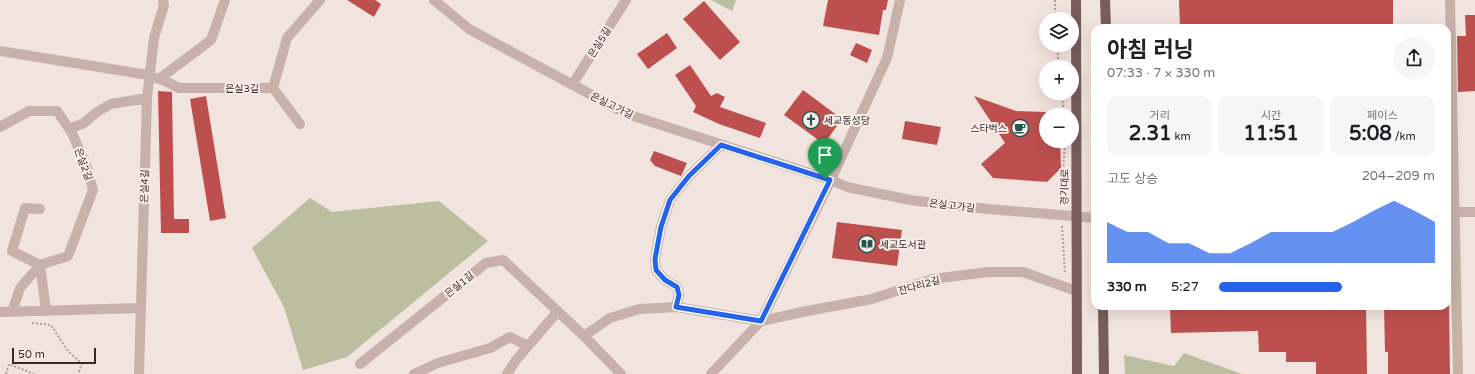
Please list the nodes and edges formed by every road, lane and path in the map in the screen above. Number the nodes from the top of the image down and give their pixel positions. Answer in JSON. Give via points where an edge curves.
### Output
{"nodes":[{"id":1,"x":164,"y":0,"type":"edge"},
{"id":2,"x":225,"y":0,"type":"edge"},
{"id":3,"x":320,"y":0,"type":"edge"},
{"id":4,"x":434,"y":0,"type":"edge"},
{"id":5,"x":626,"y":0,"type":"edge"},
{"id":6,"x":900,"y":0,"type":"edge"},
{"id":7,"x":1055,"y":0,"type":"edge"},
{"id":8,"x":1076,"y":0,"type":"edge"},
{"id":9,"x":1105,"y":0,"type":"edge"},
{"id":10,"x":1450,"y":0,"type":"edge"},
{"id":11,"x":1055,"y":12,"type":"edge"},
{"id":12,"x":1106,"y":24,"type":"edge"},
{"id":13,"x":1450,"y":24,"type":"edge"},
{"id":14,"x":0,"y":52,"type":"edge"},
{"id":15,"x":148,"y":75,"type":"junction"},
{"id":16,"x":159,"y":79,"type":"junction"},
{"id":17,"x":572,"y":84,"type":"junction"},
{"id":18,"x":273,"y":88,"type":"junction"},
{"id":19,"x":147,"y":98,"type":"junction"},
{"id":20,"x":300,"y":124,"type":"dead end"},
{"id":21,"x":0,"y":127,"type":"edge"},
{"id":22,"x":69,"y":129,"type":"junction"},
{"id":23,"x":721,"y":145,"type":"junction"},
{"id":24,"x":1064,"y":148,"type":"edge"},
{"id":25,"x":830,"y":180,"type":"junction"},
{"id":26,"x":40,"y":209,"type":"dead end"},
{"id":27,"x":1451,"y":212,"type":"edge"},
{"id":28,"x":1475,"y":212,"type":"edge"},
{"id":29,"x":1062,"y":215,"type":"junction"},
{"id":30,"x":1076,"y":217,"type":"junction"},
{"id":31,"x":1091,"y":218,"type":"edge"},
{"id":32,"x":43,"y":264,"type":"junction"},
{"id":33,"x":1066,"y":287,"type":"junction"},
{"id":34,"x":1076,"y":291,"type":"junction"},
{"id":35,"x":676,"y":307,"type":"junction"},
{"id":36,"x":140,"y":308,"type":"junction"},
{"id":37,"x":46,"y":310,"type":"junction"},
{"id":38,"x":1102,"y":310,"type":"edge"},
{"id":39,"x":558,"y":311,"type":"junction"},
{"id":40,"x":0,"y":312,"type":"edge"},
{"id":41,"x":12,"y":312,"type":"junction"},
{"id":42,"x":761,"y":321,"type":"junction"},
{"id":43,"x":32,"y":323,"type":"dead end"},
{"id":44,"x":584,"y":336,"type":"junction"},
{"id":45,"x":528,"y":346,"type":"junction"},
{"id":46,"x":360,"y":364,"type":"dead end"},
{"id":47,"x":617,"y":373,"type":"edge"},
{"id":48,"x":6,"y":374,"type":"edge"},
{"id":49,"x":34,"y":374,"type":"edge"},
{"id":50,"x":78,"y":374,"type":"edge"},
{"id":51,"x":139,"y":374,"type":"edge"},
{"id":52,"x":414,"y":374,"type":"edge"},
{"id":53,"x":507,"y":374,"type":"edge"},
{"id":54,"x":711,"y":374,"type":"edge"},
{"id":55,"x":1077,"y":374,"type":"edge"},
{"id":56,"x":1104,"y":374,"type":"edge"},
{"id":57,"x":1458,"y":374,"type":"edge"}],
"edges":[{"from":1,"to":15,"type":"street","name":"은실4길"},
{"from":2,"to":16,"type":"street","via":[[211,40]]},
{"from":3,"to":18,"type":"street","name":"은실3길","via":[[287,38]]},
{"from":4,"to":17,"type":"street","name":"은실고가길","via":[[469,29]]},
{"from":5,"to":17,"type":"street","name":"은실5길"},
{"from":6,"to":25,"type":"street","via":[[887,58]]},
{"from":7,"to":11,"type":"path"},
{"from":8,"to":30,"type":"main road","name":"경기대로"},
{"from":9,"to":12,"type":"main road"},
{"from":10,"to":13,"type":"street"},
{"from":14,"to":15,"type":"street","name":"은실3길"},
{"from":15,"to":16,"type":"street","name":"은실3길"},
{"from":15,"to":19,"type":"street","name":"은실4길"},
{"from":16,"to":18,"type":"street","name":"은실3길","via":[[179,88]]},
{"from":17,"to":23,"type":"street","name":"은실고가길","via":[[627,114]]},
{"from":18,"to":20,"type":"street"},
{"from":19,"to":22,"type":"street","via":[[110,104]]},
{"from":19,"to":36,"type":"street","name":"은실4길"},
{"from":21,"to":22,"type":"street","name":"은실2길","via":[[29,111],[57,112]]},
{"from":22,"to":32,"type":"street","name":"은실2길","via":[[87,168],[93,190],[68,256]]},
{"from":23,"to":25,"type":"street","name":"은실고가길"},
{"from":23,"to":35,"type":"street","via":[[689,176],[670,200],[661,227],[655,259],[656,270],[665,280],[677,287],[679,295]]},
{"from":24,"to":29,"type":"path"},
{"from":25,"to":29,"type":"street","name":"은실고가길","via":[[847,187],[910,200]]},
{"from":25,"to":42,"type":"street"},
{"from":26,"to":32,"type":"street","via":[[25,208],[12,251]]},
{"from":27,"to":28,"type":"street"},
{"from":27,"to":57,"type":"street"},
{"from":29,"to":30,"type":"street","name":"은실고가길"},
{"from":29,"to":33,"type":"path"},
{"from":30,"to":31,"type":"street","name":"은실고가길"},
{"from":30,"to":34,"type":"main road","name":"경기대로"},
{"from":32,"to":37,"type":"street"},
{"from":32,"to":41,"type":"street","via":[[20,288]]},
{"from":33,"to":34,"type":"street","name":"잔다리2길"},
{"from":33,"to":42,"type":"street","name":"잔다리2길","via":[[1023,272],[972,274],[933,279],[872,300]]},
{"from":34,"to":55,"type":"main road","name":"경기대로"},
{"from":35,"to":42,"type":"street","name":"잔다리2길"},
{"from":35,"to":44,"type":"street","name":"잔다리2길","via":[[639,309],[610,318]]},
{"from":36,"to":37,"type":"street"},
{"from":36,"to":51,"type":"street","name":"은실4길"},
{"from":37,"to":41,"type":"street"},
{"from":38,"to":56,"type":"main road"},
{"from":39,"to":44,"type":"street","name":"은실1길"},
{"from":39,"to":45,"type":"street"},
{"from":39,"to":46,"type":"street","name":"은실1길","via":[[504,260],[486,263]]},
{"from":40,"to":41,"type":"street"},
{"from":42,"to":54,"type":"street"},
{"from":43,"to":50,"type":"path","via":[[52,325],[68,351],[82,364]]},
{"from":44,"to":47,"type":"street","name":"은실1길"},
{"from":45,"to":52,"type":"street","via":[[510,337],[490,348],[438,363]]},
{"from":45,"to":53,"type":"street"},
{"from":48,"to":49,"type":"path","via":[[9,364]]}]}
